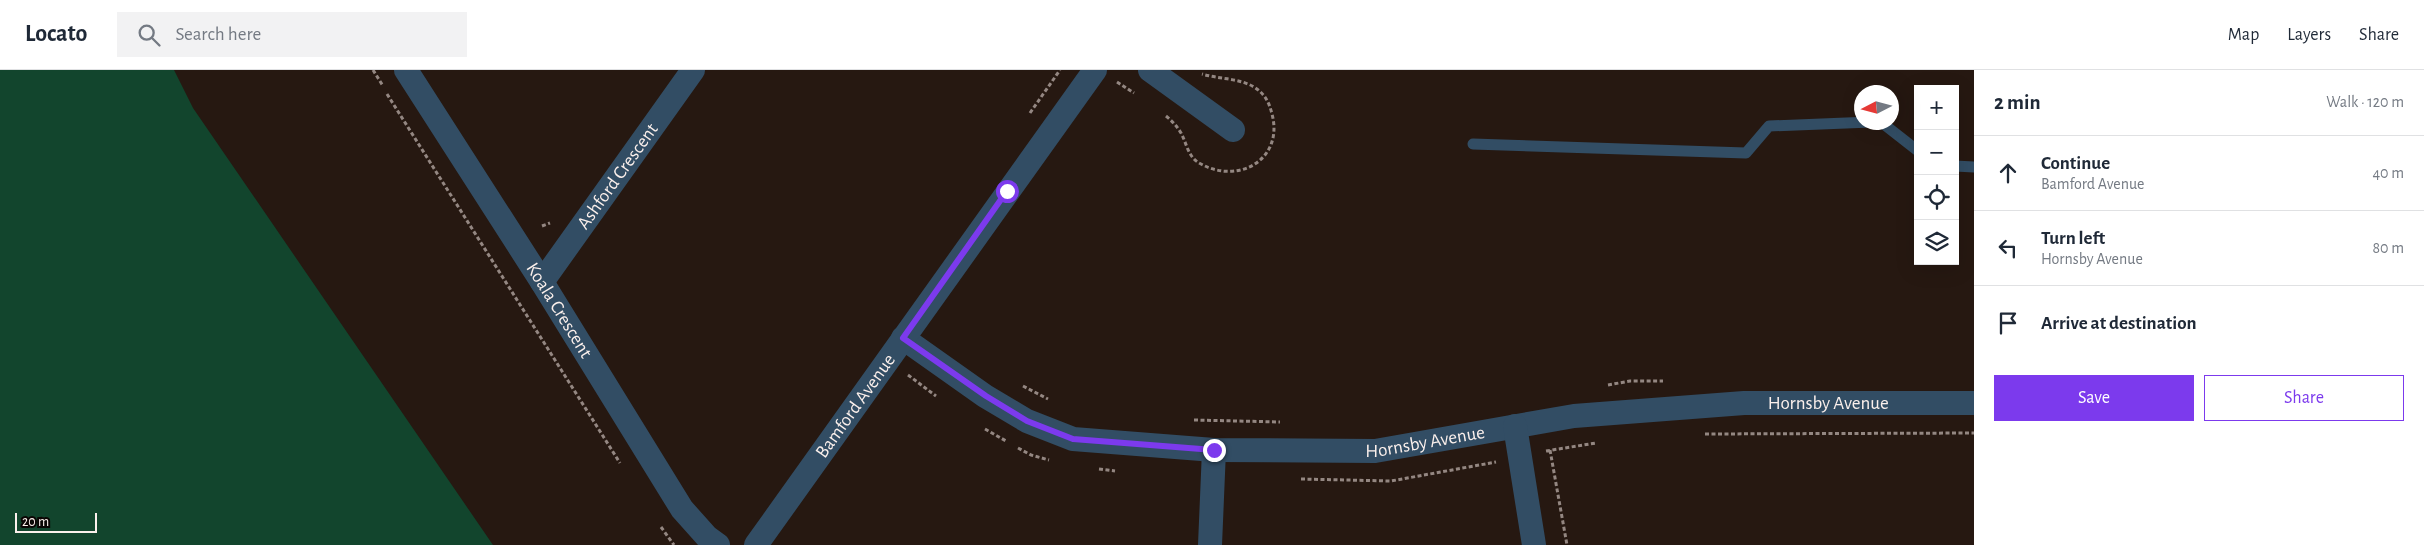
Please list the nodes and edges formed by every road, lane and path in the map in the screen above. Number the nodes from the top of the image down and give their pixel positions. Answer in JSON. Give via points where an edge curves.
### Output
{"nodes":[{"id":1,"x":372,"y":70,"type":"edge"},
{"id":2,"x":406,"y":70,"type":"edge"},
{"id":3,"x":693,"y":70,"type":"edge"},
{"id":4,"x":1095,"y":70,"type":"edge"},
{"id":5,"x":1150,"y":70,"type":"edge"},
{"id":6,"x":1854,"y":123,"type":"edge"},
{"id":7,"x":1233,"y":130,"type":"dead end"},
{"id":8,"x":1890,"y":130,"type":"edge"},
{"id":9,"x":1473,"y":144,"type":"dead end"},
{"id":10,"x":1914,"y":148,"type":"edge"},
{"id":11,"x":1959,"y":166,"type":"edge"},
{"id":12,"x":1974,"y":167,"type":"edge"},
{"id":13,"x":542,"y":282,"type":"junction"},
{"id":14,"x":903,"y":338,"type":"junction"},
{"id":15,"x":1014,"y":381,"type":"dead end"},
{"id":16,"x":1670,"y":381,"type":"dead end"},
{"id":17,"x":1601,"y":386,"type":"dead end"},
{"id":18,"x":1049,"y":399,"type":"dead end"},
{"id":19,"x":1974,"y":404,"type":"edge"},
{"id":20,"x":1192,"y":420,"type":"dead end"},
{"id":21,"x":1286,"y":422,"type":"dead end"},
{"id":22,"x":1515,"y":426,"type":"junction"},
{"id":23,"x":1214,"y":450,"type":"junction"},
{"id":24,"x":1550,"y":450,"type":"dead end"},
{"id":25,"x":621,"y":465,"type":"dead end"},
{"id":26,"x":657,"y":522,"type":"dead end"},
{"id":27,"x":674,"y":545,"type":"edge"},
{"id":28,"x":718,"y":545,"type":"edge"},
{"id":29,"x":756,"y":545,"type":"edge"},
{"id":30,"x":1210,"y":545,"type":"edge"},
{"id":31,"x":1534,"y":545,"type":"edge"},
{"id":32,"x":1567,"y":545,"type":"edge"}],
"edges":[{"from":1,"to":25,"type":"path"},
{"from":2,"to":13,"type":"street","name":"Koala Crescent"},
{"from":3,"to":13,"type":"street","name":"Ashford Crescent"},
{"from":4,"to":14,"type":"street","name":"Bamford Avenue"},
{"from":5,"to":7,"type":"street"},
{"from":6,"to":9,"type":"lane","via":[[1769,126],[1746,153]]},
{"from":8,"to":10,"type":"lane"},
{"from":11,"to":12,"type":"lane"},
{"from":13,"to":28,"type":"street","name":"Koala Crescent","via":[[682,510]]},
{"from":14,"to":23,"type":"street","name":"Hornsby Avenue","via":[[1027,421],[1073,439]]},
{"from":14,"to":29,"type":"street","name":"Bamford Avenue"},
{"from":15,"to":18,"type":"path"},
{"from":16,"to":17,"type":"path","via":[[1630,381]]},
{"from":19,"to":22,"type":"street","name":"Hornsby Avenue","via":[[1744,403],[1574,416]]},
{"from":20,"to":21,"type":"path"},
{"from":22,"to":23,"type":"street","name":"Hornsby Avenue","via":[[1375,451]]},
{"from":22,"to":31,"type":"street"},
{"from":23,"to":30,"type":"street"},
{"from":24,"to":32,"type":"path"},
{"from":26,"to":27,"type":"path"}]}
